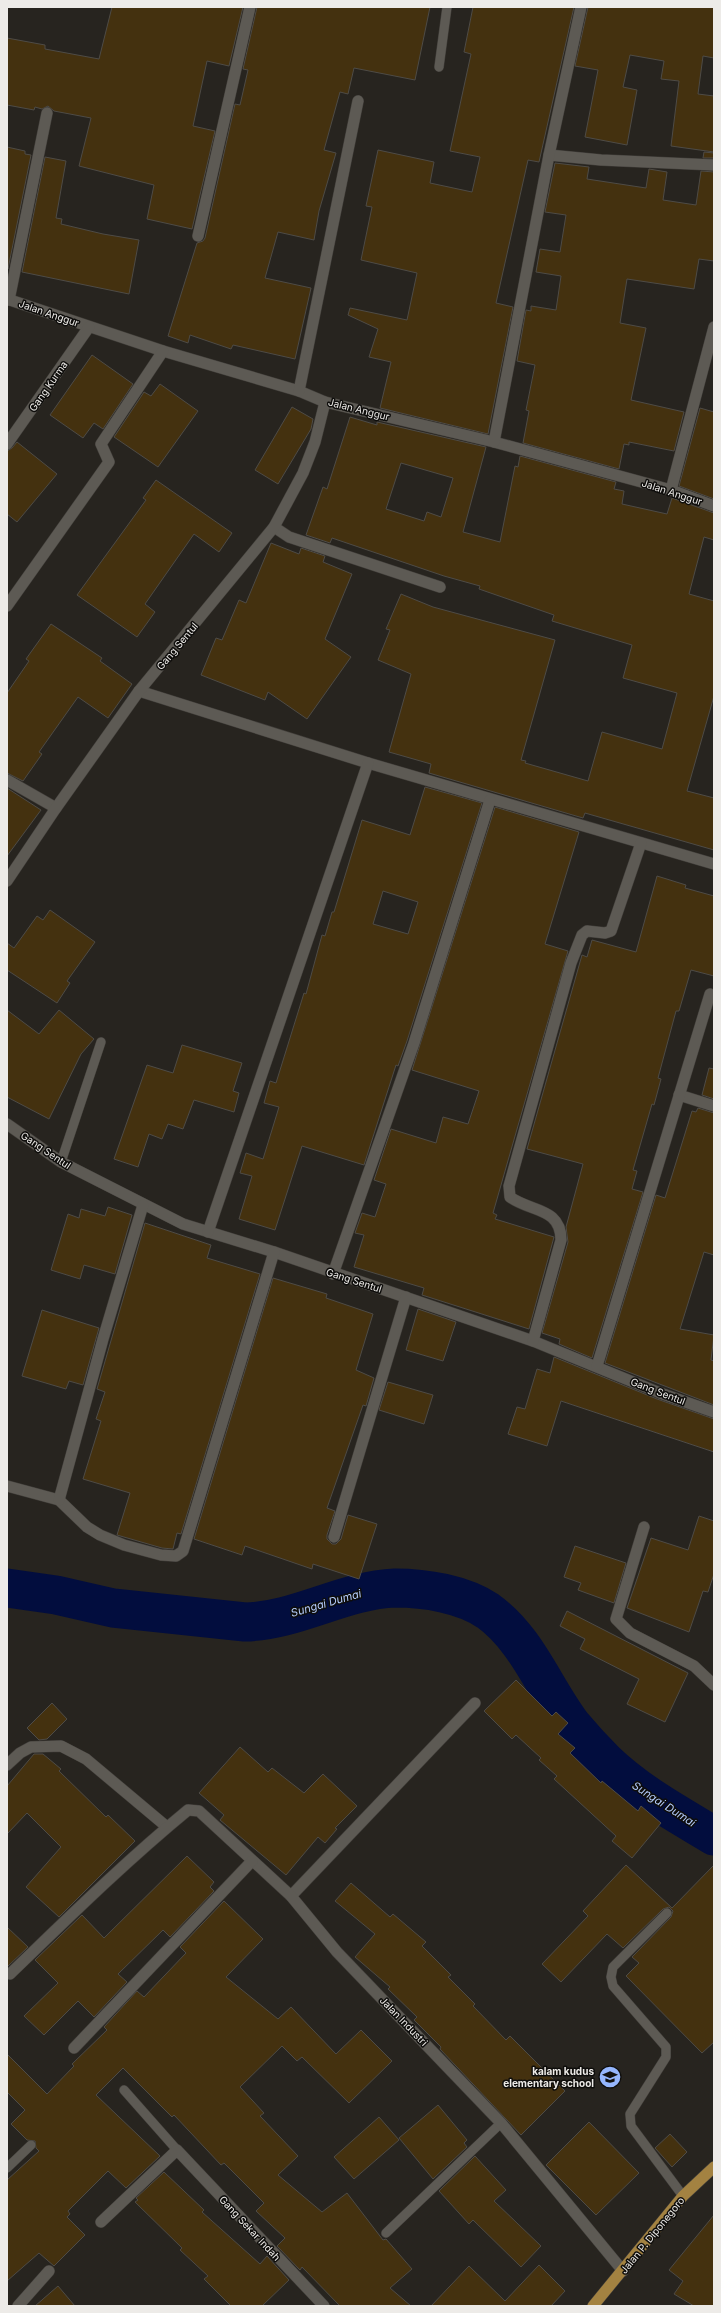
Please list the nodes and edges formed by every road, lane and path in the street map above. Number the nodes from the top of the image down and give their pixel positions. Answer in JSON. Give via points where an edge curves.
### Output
{"nodes":[{"id":1,"x":250,"y":7,"type":"edge"},
{"id":2,"x":447,"y":7,"type":"edge"},
{"id":3,"x":581,"y":7,"type":"edge"},
{"id":4,"x":439,"y":67,"type":"dead end"},
{"id":5,"x":358,"y":101,"type":"dead end"},
{"id":6,"x":47,"y":113,"type":"dead end"},
{"id":7,"x":549,"y":155,"type":"junction"},
{"id":8,"x":714,"y":165,"type":"edge"},
{"id":9,"x":198,"y":236,"type":"dead end"},
{"id":10,"x":8,"y":300,"type":"edge"},
{"id":11,"x":89,"y":327,"type":"junction"},
{"id":12,"x":714,"y":327,"type":"edge"},
{"id":13,"x":163,"y":351,"type":"junction"},
{"id":14,"x":299,"y":391,"type":"junction"},
{"id":15,"x":325,"y":402,"type":"junction"},
{"id":16,"x":494,"y":442,"type":"junction"},
{"id":17,"x":7,"y":444,"type":"edge"},
{"id":18,"x":671,"y":490,"type":"junction"},
{"id":19,"x":714,"y":506,"type":"edge"},
{"id":20,"x":274,"y":527,"type":"junction"},
{"id":21,"x":440,"y":588,"type":"dead end"},
{"id":22,"x":7,"y":606,"type":"edge"},
{"id":23,"x":140,"y":691,"type":"junction"},
{"id":24,"x":368,"y":763,"type":"junction"},
{"id":25,"x":7,"y":780,"type":"edge"},
{"id":26,"x":490,"y":800,"type":"junction"},
{"id":27,"x":56,"y":808,"type":"junction"},
{"id":28,"x":642,"y":843,"type":"junction"},
{"id":29,"x":714,"y":864,"type":"edge"},
{"id":30,"x":7,"y":881,"type":"edge"},
{"id":31,"x":710,"y":994,"type":"dead end"},
{"id":32,"x":101,"y":1042,"type":"dead end"},
{"id":33,"x":680,"y":1095,"type":"junction"},
{"id":34,"x":714,"y":1106,"type":"edge"},
{"id":35,"x":7,"y":1124,"type":"edge"},
{"id":36,"x":61,"y":1162,"type":"junction"},
{"id":37,"x":143,"y":1205,"type":"junction"},
{"id":38,"x":208,"y":1232,"type":"junction"},
{"id":39,"x":274,"y":1252,"type":"junction"},
{"id":40,"x":333,"y":1274,"type":"junction"},
{"id":41,"x":406,"y":1297,"type":"junction"},
{"id":42,"x":533,"y":1341,"type":"junction"},
{"id":43,"x":597,"y":1366,"type":"junction"},
{"id":44,"x":714,"y":1412,"type":"edge"},
{"id":45,"x":7,"y":1486,"type":"edge"},
{"id":46,"x":58,"y":1500,"type":"junction"},
{"id":47,"x":644,"y":1527,"type":"dead end"},
{"id":48,"x":334,"y":1537,"type":"dead end"},
{"id":49,"x":714,"y":1685,"type":"edge"},
{"id":50,"x":475,"y":1703,"type":"dead end"},
{"id":51,"x":7,"y":1765,"type":"edge"},
{"id":52,"x":167,"y":1827,"type":"junction"},
{"id":53,"x":252,"y":1861,"type":"junction"},
{"id":54,"x":291,"y":1896,"type":"junction"},
{"id":55,"x":667,"y":1913,"type":"dead end"},
{"id":56,"x":10,"y":1974,"type":"dead end"},
{"id":57,"x":74,"y":2048,"type":"dead end"},
{"id":58,"x":124,"y":2090,"type":"dead end"},
{"id":59,"x":501,"y":2122,"type":"junction"},
{"id":60,"x":32,"y":2145,"type":"dead end"},
{"id":61,"x":177,"y":2150,"type":"junction"},
{"id":62,"x":714,"y":2167,"type":"edge"},
{"id":63,"x":7,"y":2168,"type":"edge"},
{"id":64,"x":683,"y":2196,"type":"junction"},
{"id":65,"x":101,"y":2222,"type":"dead end"},
{"id":66,"x":386,"y":2232,"type":"dead end"},
{"id":67,"x":49,"y":2271,"type":"dead end"},
{"id":68,"x":623,"y":2271,"type":"junction"},
{"id":69,"x":18,"y":2306,"type":"edge"},
{"id":70,"x":324,"y":2306,"type":"edge"},
{"id":71,"x":594,"y":2306,"type":"edge"}],
"edges":[{"from":1,"to":9,"type":"street"},
{"from":2,"to":4,"type":"lane"},
{"from":3,"to":7,"type":"street"},
{"from":5,"to":14,"type":"street"},
{"from":6,"to":10,"type":"street"},
{"from":7,"to":8,"type":"street"},
{"from":7,"to":16,"type":"street"},
{"from":10,"to":11,"type":"street","name":"Jalan Anggur"},
{"from":11,"to":13,"type":"street","name":"Jalan Anggur"},
{"from":11,"to":17,"type":"street","name":"Gang Kurma"},
{"from":12,"to":18,"type":"street"},
{"from":13,"to":14,"type":"street","name":"Jalan Anggur"},
{"from":13,"to":22,"type":"street","via":[[101,444],[109,462]]},
{"from":14,"to":15,"type":"street","name":"Jalan Anggur"},
{"from":15,"to":16,"type":"street","name":"Jalan Anggur"},
{"from":15,"to":20,"type":"street","name":"Gang Sentul","via":[[315,442],[303,473]]},
{"from":16,"to":18,"type":"street","name":"Jalan Anggur"},
{"from":18,"to":19,"type":"street","name":"Jalan Anggur"},
{"from":20,"to":21,"type":"street","via":[[289,537]]},
{"from":20,"to":23,"type":"street","name":"Gang Sentul"},
{"from":23,"to":24,"type":"street"},
{"from":23,"to":27,"type":"street","name":"Gang Sentul"},
{"from":24,"to":26,"type":"street"},
{"from":24,"to":38,"type":"street"},
{"from":25,"to":27,"type":"street"},
{"from":26,"to":28,"type":"street"},
{"from":26,"to":40,"type":"street","via":[[414,1043]]},
{"from":27,"to":30,"type":"street","name":"Gang Sentul"},
{"from":28,"to":29,"type":"street"},
{"from":28,"to":42,"type":"street","via":[[611,931],[587,932],[579,942],[509,1186],[510,1197],[551,1216],[558,1223],[561,1232]]},
{"from":31,"to":33,"type":"street"},
{"from":32,"to":36,"type":"lane"},
{"from":33,"to":34,"type":"street"},
{"from":33,"to":43,"type":"street"},
{"from":35,"to":36,"type":"street","name":"Gang Sentul"},
{"from":36,"to":37,"type":"street","name":"Gang Sentul"},
{"from":37,"to":38,"type":"street","name":"Gang Sentul","via":[[183,1224]]},
{"from":37,"to":46,"type":"street"},
{"from":38,"to":39,"type":"street","name":"Gang Sentul"},
{"from":39,"to":40,"type":"street","name":"Gang Sentul"},
{"from":39,"to":46,"type":"street","via":[[183,1551],[176,1556],[160,1555],[124,1545],[87,1527]]},
{"from":40,"to":41,"type":"street","name":"Gang Sentul"},
{"from":41,"to":42,"type":"street","name":"Gang Sentul"},
{"from":41,"to":48,"type":"street"},
{"from":42,"to":43,"type":"street","name":"Gang Sentul"},
{"from":43,"to":44,"type":"street","name":"Gang Sentul","via":[[660,1393]]},
{"from":45,"to":46,"type":"street"},
{"from":47,"to":49,"type":"street","via":[[616,1619],[630,1633],[694,1666]]},
{"from":50,"to":54,"type":"street"},
{"from":51,"to":52,"type":"street","via":[[31,1747],[61,1746],[86,1759]]},
{"from":52,"to":53,"type":"street","name":"Jalan Industri","via":[[188,1810],[198,1811]]},
{"from":52,"to":56,"type":"street","name":"Jalan Industri"},
{"from":53,"to":54,"type":"street","name":"Jalan Industri"},
{"from":53,"to":57,"type":"street"},
{"from":54,"to":59,"type":"street","name":"Jalan Industri","via":[[337,1952]]},
{"from":55,"to":64,"type":"lane","via":[[613,1967],[611,1977],[614,1986],[666,2047],[666,2057],[630,2114],[629,2120]]},
{"from":58,"to":61,"type":"lane"},
{"from":59,"to":66,"type":"lane"},
{"from":59,"to":68,"type":"street","name":"Jalan Industri"},
{"from":60,"to":63,"type":"lane"},
{"from":61,"to":65,"type":"street"},
{"from":61,"to":70,"type":"street","name":"Gang Sekar Indah"},
{"from":62,"to":64,"type":"main road","name":"Jalan P. Diponegoro"},
{"from":64,"to":68,"type":"main road","name":"Jalan P. Diponegoro"},
{"from":67,"to":69,"type":"street"},
{"from":68,"to":71,"type":"main road","name":"Jalan P. Diponegoro"}]}
